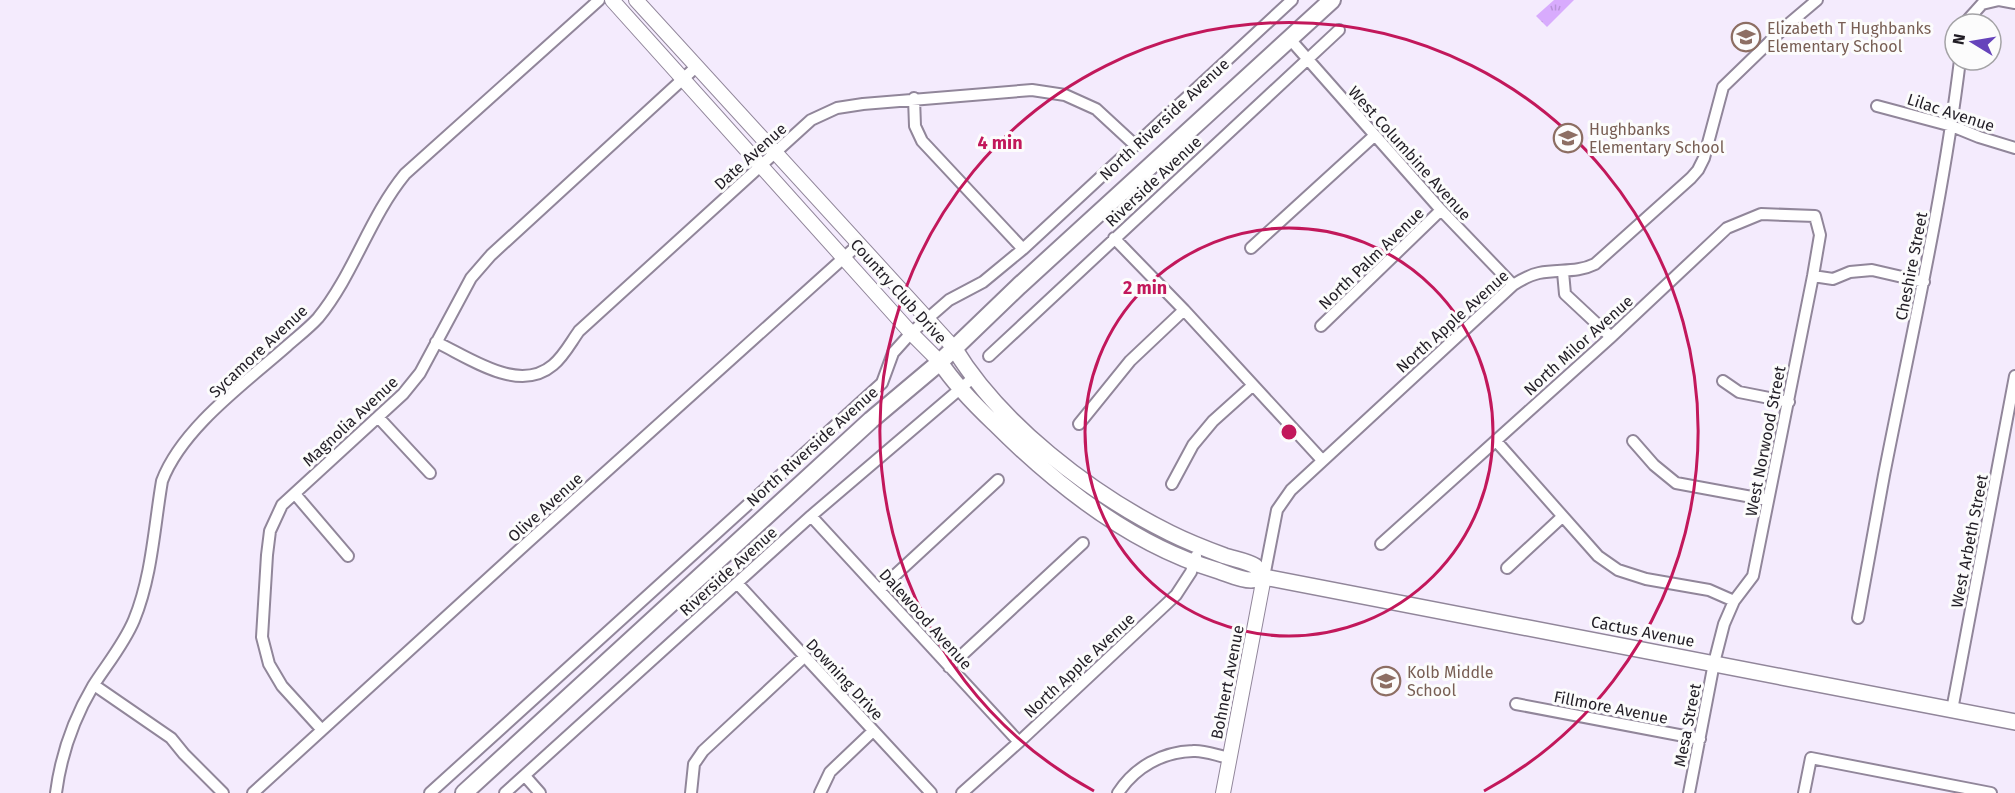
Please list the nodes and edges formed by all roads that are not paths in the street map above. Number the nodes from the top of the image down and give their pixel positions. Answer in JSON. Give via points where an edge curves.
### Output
{"nodes":[{"id":1,"x":599,"y":0,"type":"edge"},
{"id":2,"x":612,"y":0,"type":"edge"},
{"id":3,"x":636,"y":0,"type":"edge"},
{"id":4,"x":1292,"y":0,"type":"edge"},
{"id":5,"x":1332,"y":0,"type":"edge"},
{"id":6,"x":1817,"y":0,"type":"edge"},
{"id":7,"x":1999,"y":0,"type":"edge"},
{"id":8,"x":2015,"y":3,"type":"edge"},
{"id":9,"x":1975,"y":12,"type":"edge"},
{"id":10,"x":1339,"y":30,"type":"dead end"},
{"id":11,"x":1288,"y":38,"type":"junction"},
{"id":12,"x":1307,"y":60,"type":"junction"},
{"id":13,"x":696,"y":67,"type":"junction"},
{"id":14,"x":1959,"y":72,"type":"edge"},
{"id":15,"x":683,"y":80,"type":"junction"},
{"id":16,"x":914,"y":98,"type":"junction"},
{"id":17,"x":1877,"y":106,"type":"dead end"},
{"id":18,"x":1952,"y":126,"type":"junction"},
{"id":19,"x":1374,"y":136,"type":"junction"},
{"id":20,"x":1135,"y":145,"type":"junction"},
{"id":21,"x":2015,"y":148,"type":"edge"},
{"id":22,"x":775,"y":153,"type":"junction"},
{"id":23,"x":760,"y":167,"type":"junction"},
{"id":24,"x":1441,"y":210,"type":"junction"},
{"id":25,"x":1815,"y":216,"type":"joint"},
{"id":26,"x":1114,"y":238,"type":"junction"},
{"id":27,"x":858,"y":245,"type":"junction"},
{"id":28,"x":1251,"y":248,"type":"dead end"},
{"id":29,"x":1023,"y":249,"type":"junction"},
{"id":30,"x":844,"y":258,"type":"junction"},
{"id":31,"x":1563,"y":272,"type":"junction"},
{"id":32,"x":1813,"y":276,"type":"junction"},
{"id":33,"x":1924,"y":282,"type":"junction"},
{"id":34,"x":1513,"y":285,"type":"junction"},
{"id":35,"x":1184,"y":310,"type":"junction"},
{"id":36,"x":928,"y":318,"type":"junction"},
{"id":37,"x":1321,"y":326,"type":"dead end"},
{"id":38,"x":911,"y":333,"type":"junction"},
{"id":39,"x":1611,"y":337,"type":"junction"},
{"id":40,"x":436,"y":342,"type":"junction"},
{"id":41,"x":954,"y":348,"type":"junction"},
{"id":42,"x":989,"y":356,"type":"dead end"},
{"id":43,"x":940,"y":362,"type":"junction"},
{"id":44,"x":2015,"y":376,"type":"edge"},
{"id":45,"x":978,"y":381,"type":"junction"},
{"id":46,"x":1723,"y":381,"type":"dead end"},
{"id":47,"x":1252,"y":386,"type":"junction"},
{"id":48,"x":960,"y":389,"type":"junction"},
{"id":49,"x":1788,"y":402,"type":"junction"},
{"id":50,"x":378,"y":417,"type":"junction"},
{"id":51,"x":1080,"y":424,"type":"dead end"},
{"id":52,"x":1496,"y":441,"type":"junction"},
{"id":53,"x":1633,"y":441,"type":"dead end"},
{"id":54,"x":1322,"y":460,"type":"junction"},
{"id":55,"x":430,"y":473,"type":"dead end"},
{"id":56,"x":998,"y":480,"type":"dead end"},
{"id":57,"x":1172,"y":484,"type":"dead end"},
{"id":58,"x":294,"y":494,"type":"junction"},
{"id":59,"x":1768,"y":500,"type":"junction"},
{"id":60,"x":812,"y":516,"type":"junction"},
{"id":61,"x":1562,"y":516,"type":"junction"},
{"id":62,"x":1083,"y":543,"type":"dead end"},
{"id":63,"x":1381,"y":544,"type":"dead end"},
{"id":64,"x":1199,"y":547,"type":"junction"},
{"id":65,"x":348,"y":556,"type":"dead end"},
{"id":66,"x":1194,"y":564,"type":"junction"},
{"id":67,"x":1507,"y":568,"type":"dead end"},
{"id":68,"x":1264,"y":576,"type":"junction"},
{"id":69,"x":737,"y":583,"type":"junction"},
{"id":70,"x":879,"y":590,"type":"junction"},
{"id":71,"x":1734,"y":601,"type":"junction"},
{"id":72,"x":1858,"y":618,"type":"dead end"},
{"id":73,"x":804,"y":657,"type":"junction"},
{"id":74,"x":1714,"y":663,"type":"junction"},
{"id":75,"x":949,"y":667,"type":"junction"},
{"id":76,"x":94,"y":685,"type":"junction"},
{"id":77,"x":1516,"y":704,"type":"dead end"},
{"id":78,"x":1952,"y":710,"type":"junction"},
{"id":79,"x":2015,"y":722,"type":"edge"},
{"id":80,"x":322,"y":730,"type":"junction"},
{"id":81,"x":873,"y":731,"type":"junction"},
{"id":82,"x":1700,"y":739,"type":"junction"},
{"id":83,"x":1019,"y":742,"type":"junction"},
{"id":84,"x":1230,"y":758,"type":"junction"},
{"id":85,"x":525,"y":776,"type":"junction"},
{"id":86,"x":1925,"y":780,"type":"junction"},
{"id":87,"x":56,"y":793,"type":"edge"},
{"id":88,"x":223,"y":793,"type":"edge"},
{"id":89,"x":253,"y":793,"type":"edge"},
{"id":90,"x":430,"y":793,"type":"edge"},
{"id":91,"x":464,"y":793,"type":"edge"},
{"id":92,"x":505,"y":793,"type":"edge"},
{"id":93,"x":540,"y":793,"type":"edge"},
{"id":94,"x":691,"y":793,"type":"edge"},
{"id":95,"x":820,"y":793,"type":"edge"},
{"id":96,"x":931,"y":793,"type":"edge"},
{"id":97,"x":962,"y":793,"type":"edge"},
{"id":98,"x":1118,"y":793,"type":"edge"},
{"id":99,"x":1223,"y":793,"type":"edge"},
{"id":100,"x":1689,"y":793,"type":"edge"},
{"id":101,"x":1804,"y":793,"type":"edge"},
{"id":102,"x":1922,"y":793,"type":"edge"},
{"id":103,"x":1991,"y":793,"type":"edge"}],
"edges":[{"from":1,"to":76,"type":"street","name":"Sycamore Avenue","via":[[405,174],[389,194],[340,288],[316,320],[211,414],[168,465],[144,594],[119,650]]},
{"from":2,"to":15,"type":"street","name":"Country Club Drive"},
{"from":3,"to":13,"type":"street","name":"Country Club Drive"},
{"from":4,"to":20,"type":"street","name":"North Riverside Avenue"},
{"from":5,"to":11,"type":"main road","name":"North Riverside Avenue"},
{"from":6,"to":31,"type":"street","name":"North Apple Avenue","via":[[1723,87],[1704,158],[1691,178],[1595,264]]},
{"from":7,"to":8,"type":"street"},
{"from":7,"to":9,"type":"street","via":[[1982,4]]},
{"from":10,"to":12,"type":"street","name":"Riverside Avenue"},
{"from":11,"to":12,"type":"street","name":"West Columbine Avenue"},
{"from":11,"to":41,"type":"main road","name":"North Riverside Avenue"},
{"from":12,"to":19,"type":"street","name":"West Columbine Avenue"},
{"from":12,"to":26,"type":"street","name":"Riverside Avenue"},
{"from":13,"to":15,"type":"street","name":"Magnolia Avenue"},
{"from":13,"to":22,"type":"street","name":"Country Club Drive"},
{"from":14,"to":18,"type":"street","name":"Cheshire Street"},
{"from":15,"to":23,"type":"street","name":"Country Club Drive"},
{"from":15,"to":40,"type":"street","name":"Magnolia Avenue","via":[[491,255],[471,278]]},
{"from":16,"to":20,"type":"street","name":"Date Avenue","via":[[1032,90],[1065,95],[1096,109]]},
{"from":16,"to":22,"type":"street","name":"Date Avenue","via":[[837,108],[811,120]]},
{"from":16,"to":29,"type":"street","via":[[915,126],[922,141]]},
{"from":17,"to":18,"type":"street","name":"Lilac Avenue"},
{"from":18,"to":21,"type":"street","name":"Lilac Avenue"},
{"from":18,"to":33,"type":"street","name":"Cheshire Street"},
{"from":19,"to":24,"type":"street","name":"West Columbine Avenue"},
{"from":19,"to":28,"type":"street"},
{"from":20,"to":29,"type":"street","name":"North Riverside Avenue"},
{"from":22,"to":23,"type":"street","name":"Date Avenue"},
{"from":22,"to":27,"type":"street","name":"Country Club Drive"},
{"from":23,"to":30,"type":"street","name":"Country Club Drive"},
{"from":23,"to":40,"type":"street","name":"Date Avenue","via":[[579,331],[553,366],[531,377],[507,376]]},
{"from":24,"to":34,"type":"street","name":"West Columbine Avenue"},
{"from":24,"to":37,"type":"street","name":"North Palm Avenue"},
{"from":25,"to":32,"type":"street","name":"West Norwood Street","via":[[1820,235]]},
{"from":25,"to":39,"type":"street","name":"North Milor Avenue","via":[[1761,214],[1727,228]]},
{"from":26,"to":35,"type":"street"},
{"from":26,"to":42,"type":"street","name":"Riverside Avenue"},
{"from":27,"to":30,"type":"street","name":"Olive Avenue"},
{"from":27,"to":36,"type":"street","name":"Country Club Drive"},
{"from":29,"to":36,"type":"street","name":"North Riverside Avenue","via":[[983,282],[949,300]]},
{"from":30,"to":38,"type":"street","name":"Country Club Drive"},
{"from":30,"to":80,"type":"street","name":"Olive Avenue"},
{"from":31,"to":34,"type":"street","name":"North Apple Avenue","via":[[1538,273]]},
{"from":31,"to":39,"type":"street","via":[[1565,294]]},
{"from":32,"to":33,"type":"street","via":[[1833,279],[1872,270]]},
{"from":32,"to":49,"type":"street","name":"West Norwood Street"},
{"from":33,"to":72,"type":"street","name":"Cheshire Street"},
{"from":34,"to":54,"type":"street","name":"North Apple Avenue"},
{"from":35,"to":47,"type":"street"},
{"from":35,"to":51,"type":"street","via":[[1130,361]]},
{"from":36,"to":38,"type":"street","name":"North Riverside Avenue"},
{"from":36,"to":41,"type":"street","name":"Country Club Drive"},
{"from":38,"to":43,"type":"street","name":"Country Club Drive"},
{"from":38,"to":90,"type":"street","name":"North Riverside Avenue","via":[[893,353],[882,383]]},
{"from":39,"to":52,"type":"street","name":"North Milor Avenue"},
{"from":40,"to":50,"type":"street","name":"Magnolia Avenue","via":[[420,373]]},
{"from":41,"to":43,"type":"main road","name":"North Riverside Avenue"},
{"from":41,"to":45,"type":"main road","name":"Country Club Drive"},
{"from":43,"to":48,"type":"main road","name":"Country Club Drive"},
{"from":43,"to":91,"type":"main road","name":"North Riverside Avenue","via":[[871,420]]},
{"from":44,"to":78,"type":"street","name":"West Arbeth Street"},
{"from":45,"to":48,"type":"street","name":"Riverside Avenue"},
{"from":45,"to":64,"type":"main road","name":"Country Club Drive","via":[[1015,422],[1083,479],[1152,524]]},
{"from":46,"to":49,"type":"street","via":[[1739,392]]},
{"from":47,"to":54,"type":"street"},
{"from":47,"to":57,"type":"street","via":[[1193,445]]},
{"from":48,"to":60,"type":"street","name":"Riverside Avenue"},
{"from":48,"to":66,"type":"main road","name":"Country Club Drive","via":[[1031,459],[1088,504],[1156,546]]},
{"from":49,"to":59,"type":"street","name":"West Norwood Street"},
{"from":50,"to":55,"type":"street"},
{"from":50,"to":58,"type":"street","name":"Magnolia Avenue"},
{"from":52,"to":61,"type":"street"},
{"from":52,"to":63,"type":"street","name":"North Milor Avenue"},
{"from":53,"to":59,"type":"street","via":[[1676,483]]},
{"from":54,"to":68,"type":"street","name":"North Apple Avenue","via":[[1277,510]]},
{"from":56,"to":70,"type":"street"},
{"from":58,"to":65,"type":"street"},
{"from":58,"to":80,"type":"street","name":"Magnolia Avenue","via":[[282,505],[270,531],[262,637],[269,664],[282,686]]},
{"from":59,"to":71,"type":"street","name":"West Norwood Street","via":[[1753,576]]},
{"from":60,"to":69,"type":"street","name":"Riverside Avenue"},
{"from":60,"to":70,"type":"street","name":"Dalewood Avenue"},
{"from":61,"to":67,"type":"street"},
{"from":61,"to":71,"type":"street","via":[[1598,556],[1618,570],[1709,590]]},
{"from":62,"to":75,"type":"street"},
{"from":64,"to":66,"type":"street","name":"North Apple Avenue"},
{"from":64,"to":68,"type":"main road","name":"Country Club Drive","via":[[1254,566]]},
{"from":66,"to":68,"type":"main road","name":"Country Club Drive","via":[[1251,580]]},
{"from":66,"to":83,"type":"street","name":"North Apple Avenue","via":[[1176,595]]},
{"from":68,"to":74,"type":"main road","name":"Cactus Avenue"},
{"from":68,"to":84,"type":"street","name":"Bohnert Avenue"},
{"from":69,"to":73,"type":"street","name":"Downing Drive"},
{"from":69,"to":85,"type":"street","name":"Riverside Avenue"},
{"from":70,"to":75,"type":"street","name":"Dalewood Avenue"},
{"from":71,"to":74,"type":"street","name":"West Norwood Street"},
{"from":73,"to":81,"type":"street","name":"Downing Drive"},
{"from":73,"to":94,"type":"street","via":[[703,751],[694,764]]},
{"from":74,"to":78,"type":"main road","name":"Cactus Avenue"},
{"from":74,"to":82,"type":"street","name":"Mesa Street"},
{"from":75,"to":83,"type":"street","name":"Dalewood Avenue"},
{"from":76,"to":87,"type":"street","name":"Sycamore Avenue","via":[[74,721]]},
{"from":76,"to":88,"type":"street","via":[[171,738]]},
{"from":77,"to":82,"type":"street","name":"Fillmore Avenue"},
{"from":78,"to":79,"type":"main road","name":"Cactus Avenue"},
{"from":80,"to":89,"type":"street","name":"Olive Avenue"},
{"from":81,"to":95,"type":"street","via":[[830,772]]},
{"from":81,"to":96,"type":"street","name":"Downing Drive"},
{"from":82,"to":100,"type":"street","name":"Mesa Street"},
{"from":83,"to":97,"type":"street","name":"North Apple Avenue"},
{"from":84,"to":98,"type":"street","via":[[1194,750],[1170,755],[1145,764]]},
{"from":84,"to":99,"type":"street","name":"Bohnert Avenue"},
{"from":85,"to":92,"type":"street","name":"Riverside Avenue"},
{"from":85,"to":93,"type":"street"},
{"from":86,"to":101,"type":"street","via":[[1811,758]]},
{"from":86,"to":102,"type":"street"},
{"from":86,"to":103,"type":"street"}]}
